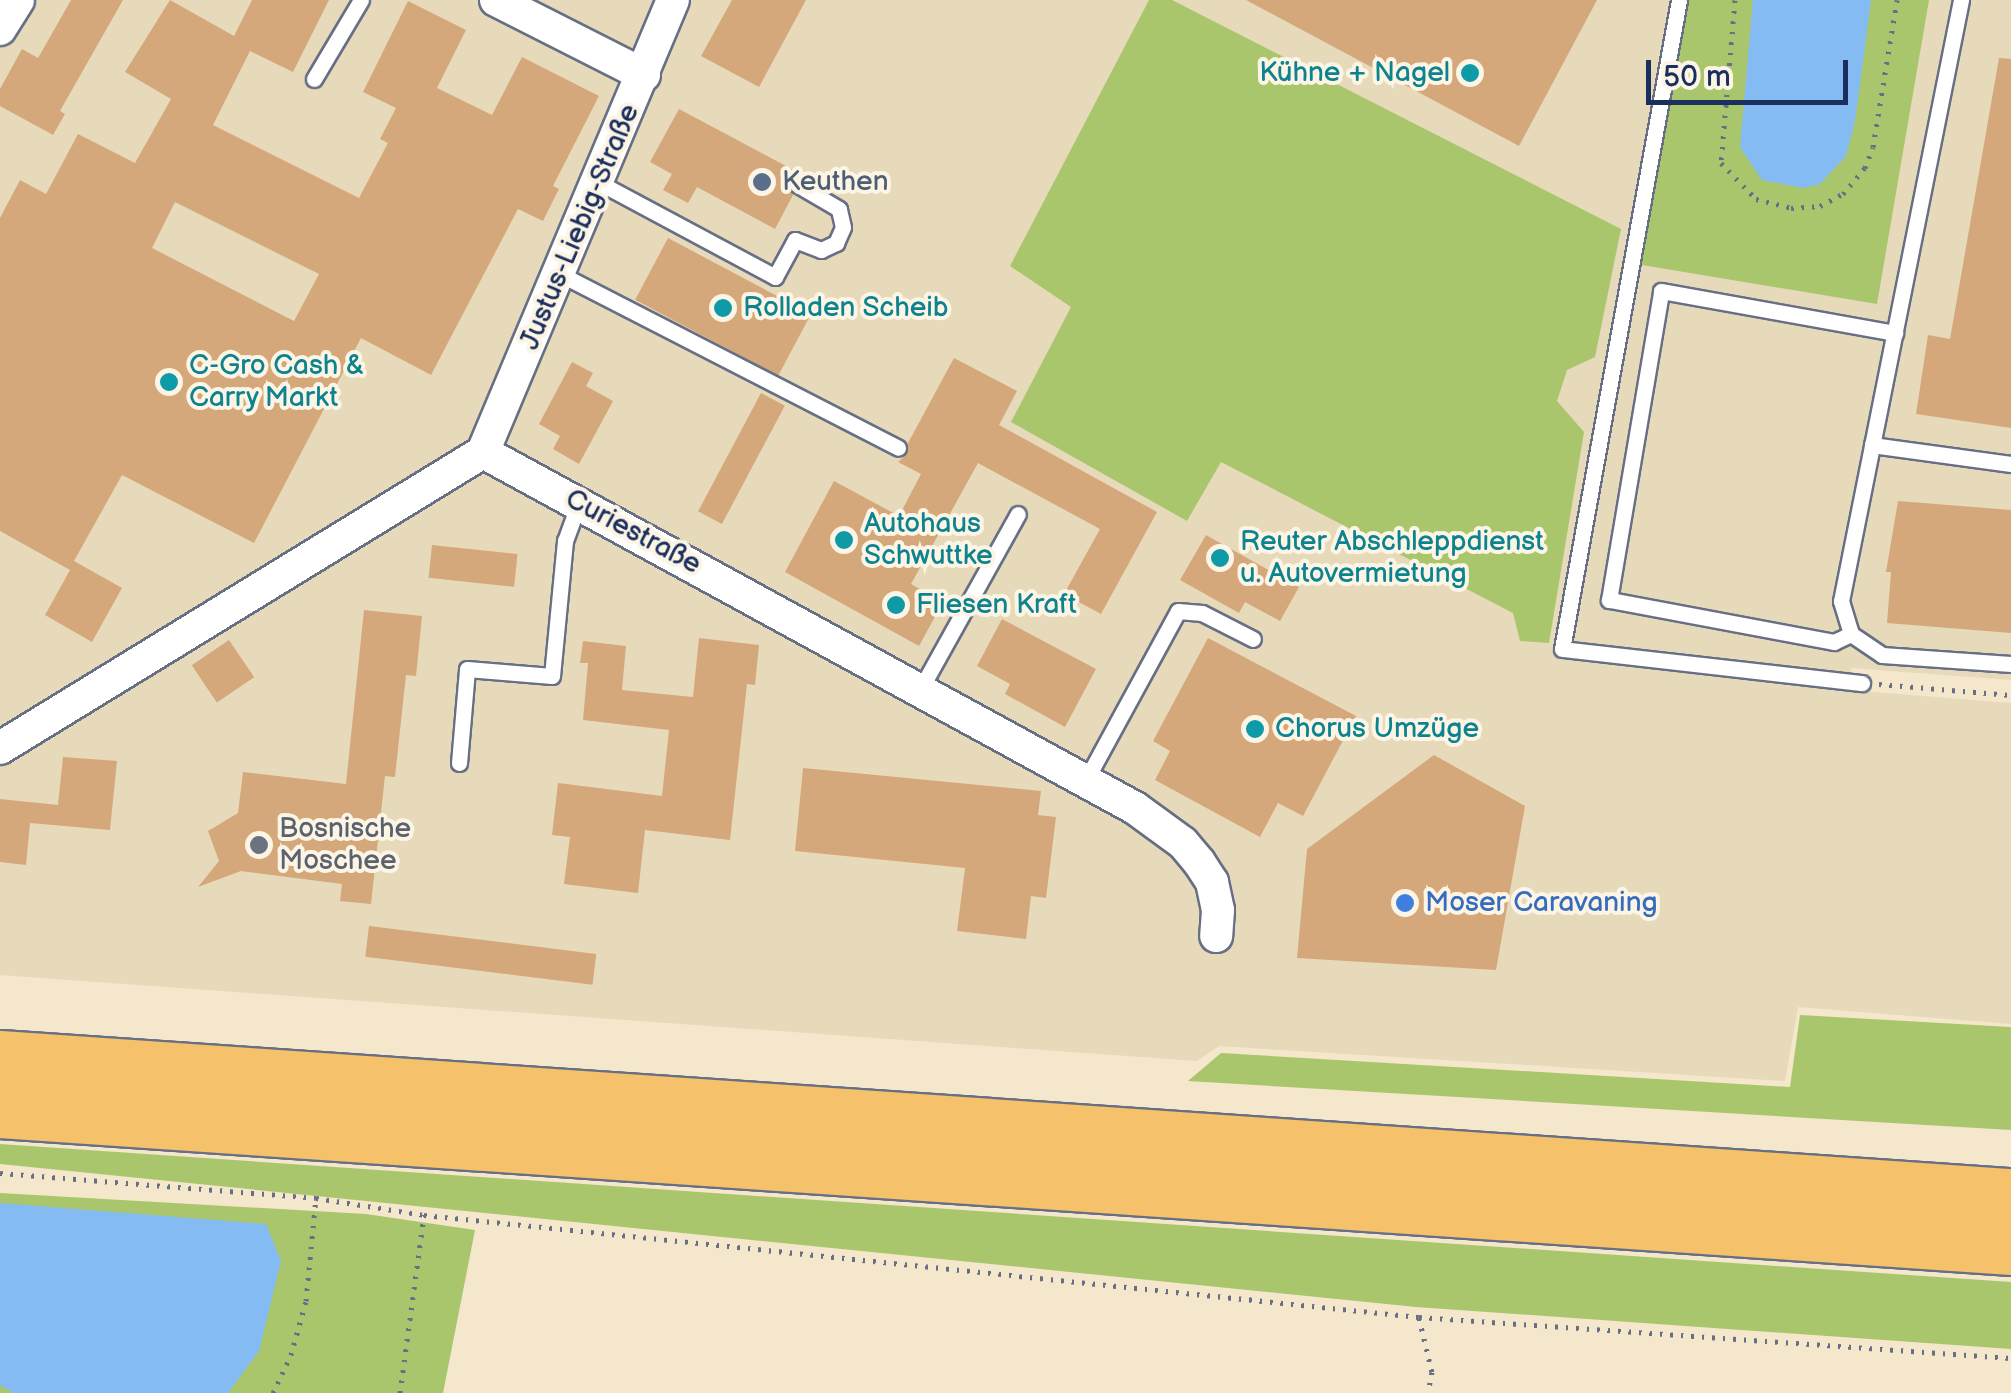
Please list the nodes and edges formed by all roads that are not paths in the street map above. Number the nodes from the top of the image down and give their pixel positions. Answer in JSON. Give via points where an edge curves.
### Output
{"nodes":[{"id":1,"x":18,"y":0,"type":"edge"},
{"id":2,"x":361,"y":0,"type":"edge"},
{"id":3,"x":496,"y":0,"type":"edge"},
{"id":4,"x":672,"y":0,"type":"edge"},
{"id":5,"x":1679,"y":0,"type":"edge"},
{"id":6,"x":1961,"y":0,"type":"edge"},
{"id":7,"x":0,"y":29,"type":"edge"},
{"id":8,"x":644,"y":75,"type":"junction"},
{"id":9,"x":314,"y":79,"type":"dead end"},
{"id":10,"x":598,"y":182,"type":"junction"},
{"id":11,"x":798,"y":185,"type":"dead end"},
{"id":12,"x":560,"y":274,"type":"junction"},
{"id":13,"x":1894,"y":333,"type":"junction"},
{"id":14,"x":1872,"y":445,"type":"junction"},
{"id":15,"x":898,"y":448,"type":"dead end"},
{"id":16,"x":484,"y":452,"type":"junction"},
{"id":17,"x":2011,"y":464,"type":"edge"},
{"id":18,"x":579,"y":503,"type":"junction"},
{"id":19,"x":1018,"y":514,"type":"dead end"},
{"id":20,"x":1851,"y":634,"type":"junction"},
{"id":21,"x":1253,"y":639,"type":"dead end"},
{"id":22,"x":2011,"y":664,"type":"edge"},
{"id":23,"x":1862,"y":683,"type":"road end"},
{"id":24,"x":922,"y":688,"type":"junction"},
{"id":25,"x":0,"y":748,"type":"edge"},
{"id":26,"x":459,"y":763,"type":"dead end"},
{"id":27,"x":1087,"y":778,"type":"junction"},
{"id":28,"x":1216,"y":936,"type":"dead end"},
{"id":29,"x":0,"y":1058,"type":"edge"},
{"id":30,"x":0,"y":1110,"type":"edge"},
{"id":31,"x":2011,"y":1196,"type":"edge"},
{"id":32,"x":2011,"y":1247,"type":"edge"}],
"edges":[{"from":1,"to":7,"type":"street"},
{"from":2,"to":9,"type":"lane"},
{"from":3,"to":8,"type":"street"},
{"from":4,"to":8,"type":"street","name":"Justus-Liebig-Straße"},
{"from":5,"to":23,"type":"lane","via":[[1562,649]]},
{"from":6,"to":13,"type":"lane"},
{"from":8,"to":10,"type":"street","name":"Justus-Liebig-Straße"},
{"from":10,"to":11,"type":"lane","via":[[775,277],[795,240],[821,250],[836,243],[844,227],[839,210]]},
{"from":10,"to":12,"type":"street","name":"Justus-Liebig-Straße"},
{"from":12,"to":15,"type":"lane"},
{"from":12,"to":16,"type":"street","name":"Justus-Liebig-Straße"},
{"from":13,"to":14,"type":"lane"},
{"from":13,"to":20,"type":"lane","via":[[1661,291],[1609,600],[1834,642]]},
{"from":14,"to":17,"type":"lane"},
{"from":14,"to":20,"type":"lane","via":[[1841,601]]},
{"from":16,"to":18,"type":"street","name":"Curiestraße"},
{"from":16,"to":25,"type":"street"},
{"from":18,"to":24,"type":"street","name":"Curiestraße"},
{"from":18,"to":26,"type":"lane","via":[[566,541],[552,676],[467,668]]},
{"from":19,"to":24,"type":"lane"},
{"from":20,"to":22,"type":"lane","via":[[1882,655]]},
{"from":21,"to":27,"type":"lane","via":[[1202,613],[1178,611]]},
{"from":24,"to":27,"type":"street","name":"Curiestraße"},
{"from":27,"to":28,"type":"street","name":"Curiestraße","via":[[1199,862],[1212,882]]},
{"from":29,"to":31,"type":"highway"},
{"from":30,"to":32,"type":"highway"}]}
